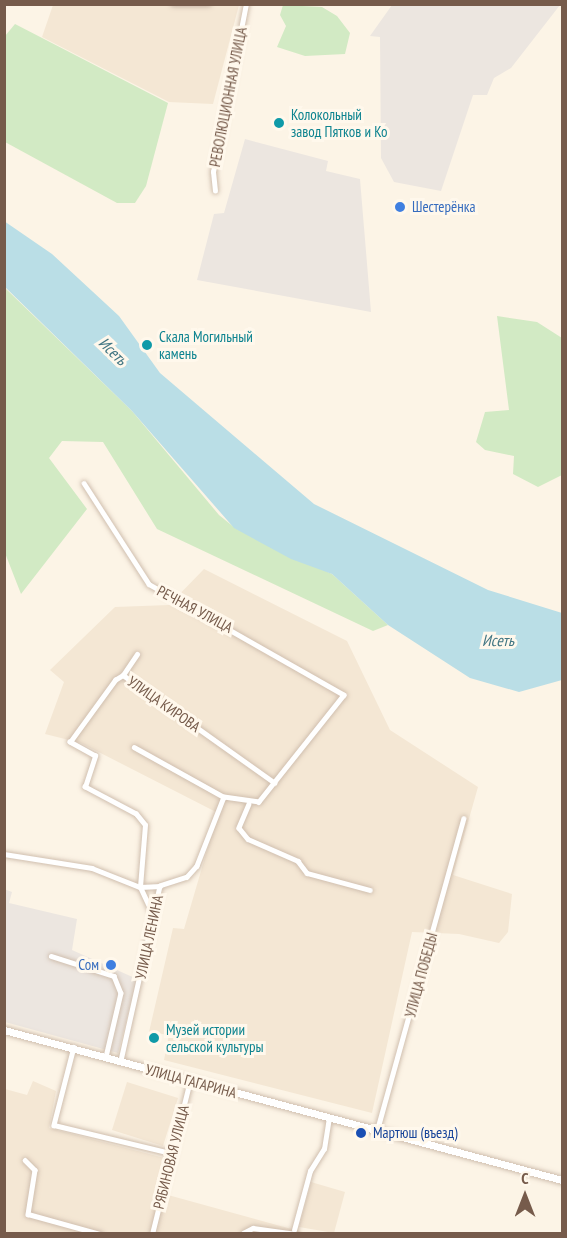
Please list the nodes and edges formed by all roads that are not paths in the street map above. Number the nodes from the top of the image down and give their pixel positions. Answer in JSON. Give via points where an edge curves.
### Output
{"nodes":[{"id":1,"x":173,"y":4,"type":"edge"},
{"id":2,"x":209,"y":4,"type":"edge"},
{"id":3,"x":246,"y":4,"type":"edge"},
{"id":4,"x":215,"y":190,"type":"dead end"},
{"id":5,"x":84,"y":483,"type":"dead end"},
{"id":6,"x":136,"y":654,"type":"dead end"},
{"id":7,"x":123,"y":675,"type":"junction"},
{"id":8,"x":134,"y":747,"type":"dead end"},
{"id":9,"x":275,"y":783,"type":"junction"},
{"id":10,"x":224,"y":797,"type":"junction"},
{"id":11,"x":249,"y":804,"type":"junction"},
{"id":12,"x":463,"y":819,"type":"dead end"},
{"id":13,"x":4,"y":854,"type":"edge"},
{"id":14,"x":160,"y":886,"type":"junction"},
{"id":15,"x":140,"y":887,"type":"junction"},
{"id":16,"x":370,"y":890,"type":"dead end"},
{"id":17,"x":153,"y":915,"type":"junction"},
{"id":18,"x":51,"y":956,"type":"dead end"},
{"id":19,"x":4,"y":1030,"type":"edge"},
{"id":20,"x":74,"y":1047,"type":"junction"},
{"id":21,"x":106,"y":1057,"type":"junction"},
{"id":22,"x":121,"y":1061,"type":"junction"},
{"id":23,"x":190,"y":1081,"type":"junction"},
{"id":24,"x":329,"y":1118,"type":"junction"},
{"id":25,"x":377,"y":1130,"type":"junction"},
{"id":26,"x":171,"y":1153,"type":"junction"},
{"id":27,"x":25,"y":1160,"type":"dead end"},
{"id":28,"x":562,"y":1180,"type":"edge"},
{"id":29,"x":295,"y":1232,"type":"edge"},
{"id":30,"x":100,"y":1233,"type":"edge"},
{"id":31,"x":152,"y":1233,"type":"edge"},
{"id":32,"x":243,"y":1233,"type":"edge"}],
"edges":[{"from":1,"to":2,"type":"street"},
{"from":3,"to":4,"type":"street","name":"РЕВОЛЮЦИОННАЯ УЛИЦА","via":[[213,172]]},
{"from":5,"to":9,"type":"street","name":"РЕЧНАЯ УЛИЦА","via":[[149,584],[344,695]]},
{"from":6,"to":7,"type":"street"},
{"from":7,"to":9,"type":"street","name":"УЛИЦА КИРОВА"},
{"from":7,"to":15,"type":"street","name":"УЛИЦА КИРОВА","via":[[70,742],[95,756],[85,787],[136,814],[145,825]]},
{"from":8,"to":10,"type":"street"},
{"from":9,"to":11,"type":"street","via":[[259,802]]},
{"from":10,"to":11,"type":"street"},
{"from":10,"to":14,"type":"street","name":"УЛИЦА ЛЕНИНА","via":[[197,866],[187,878]]},
{"from":11,"to":16,"type":"street","via":[[240,828],[248,839],[298,861],[307,873]]},
{"from":12,"to":25,"type":"street","name":"УЛИЦА ПОБЕДЫ"},
{"from":13,"to":15,"type":"street","via":[[92,868]]},
{"from":14,"to":15,"type":"street"},
{"from":14,"to":17,"type":"street","name":"УЛИЦА ЛЕНИНА"},
{"from":15,"to":17,"type":"street"},
{"from":17,"to":22,"type":"street","name":"УЛИЦА ЛЕНИНА"},
{"from":18,"to":21,"type":"street","via":[[114,976],[121,993]]},
{"from":19,"to":20,"type":"main road","name":"УЛИЦА ГАГАРИНА"},
{"from":20,"to":21,"type":"main road","name":"УЛИЦА ГАГАРИНА"},
{"from":20,"to":26,"type":"street","via":[[54,1125]]},
{"from":21,"to":22,"type":"main road","name":"УЛИЦА ГАГАРИНА"},
{"from":22,"to":23,"type":"main road","name":"УЛИЦА ГАГАРИНА"},
{"from":23,"to":24,"type":"main road","name":"УЛИЦА ГАГАРИНА"},
{"from":23,"to":26,"type":"street","name":"РЯБИНОВАЯ УЛИЦА"},
{"from":24,"to":25,"type":"main road","name":"УЛИЦА ГАГАРИНА"},
{"from":24,"to":29,"type":"street","via":[[324,1149],[310,1171]]},
{"from":25,"to":28,"type":"main road","name":"УЛИЦА ГАГАРИНА"},
{"from":26,"to":31,"type":"street","name":"РЯБИНОВАЯ УЛИЦА"},
{"from":27,"to":30,"type":"street","via":[[35,1170],[28,1214]]},
{"from":29,"to":32,"type":"street"}]}
